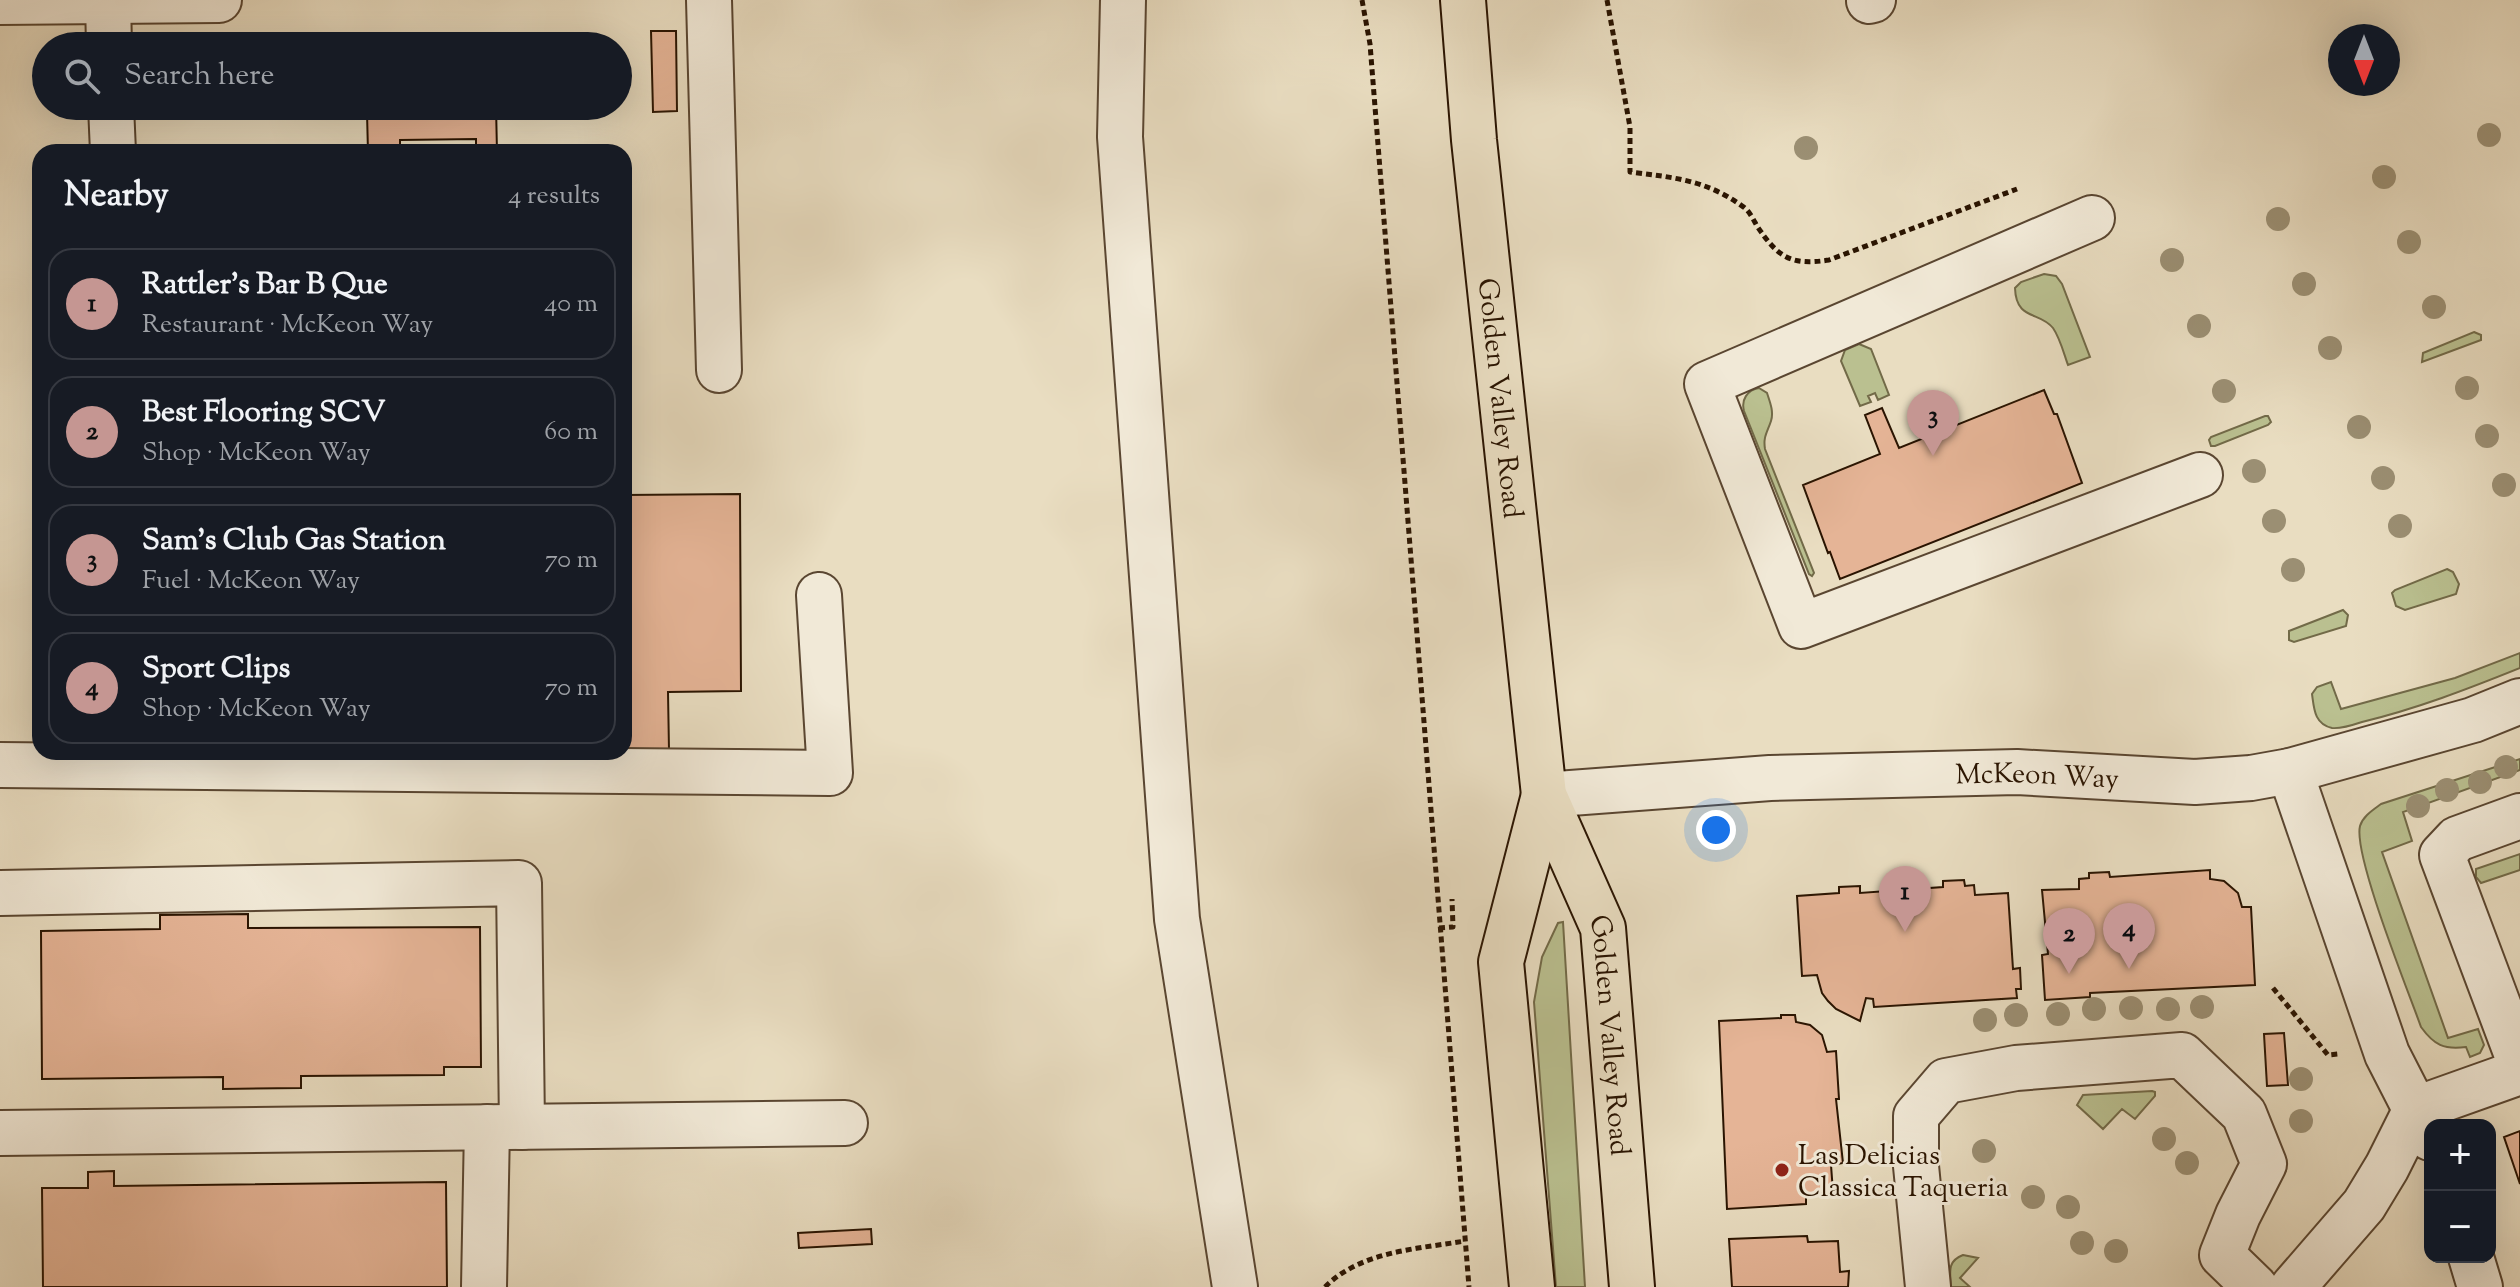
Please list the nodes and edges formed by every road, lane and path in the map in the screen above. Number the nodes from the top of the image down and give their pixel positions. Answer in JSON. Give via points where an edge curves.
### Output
{"nodes":[{"id":1,"x":219,"y":0,"type":"edge"},
{"id":2,"x":709,"y":0,"type":"edge"},
{"id":3,"x":1123,"y":0,"type":"edge"},
{"id":4,"x":1362,"y":0,"type":"edge"},
{"id":5,"x":1463,"y":0,"type":"edge"},
{"id":6,"x":1607,"y":0,"type":"edge"},
{"id":7,"x":108,"y":1,"type":"edge"},
{"id":8,"x":0,"y":2,"type":"edge"},
{"id":9,"x":109,"y":32,"type":"edge"},
{"id":10,"x":112,"y":120,"type":"edge"},
{"id":11,"x":113,"y":144,"type":"edge"},
{"id":12,"x":2017,"y":189,"type":"dead end"},
{"id":13,"x":2092,"y":218,"type":"dead end"},
{"id":14,"x":719,"y":370,"type":"dead end"},
{"id":15,"x":2200,"y":475,"type":"dead end"},
{"id":16,"x":819,"y":595,"type":"dead end"},
{"id":17,"x":2520,"y":701,"type":"edge"},
{"id":18,"x":0,"y":765,"type":"edge"},
{"id":19,"x":2290,"y":771,"type":"junction"},
{"id":20,"x":1544,"y":795,"type":"junction"},
{"id":21,"x":2520,"y":816,"type":"edge"},
{"id":22,"x":0,"y":893,"type":"edge"},
{"id":23,"x":1452,"y":899,"type":"dead end"},
{"id":24,"x":1439,"y":928,"type":"junction"},
{"id":25,"x":2273,"y":988,"type":"dead end"},
{"id":26,"x":2338,"y":1054,"type":"dead end"},
{"id":27,"x":2520,"y":1063,"type":"edge"},
{"id":28,"x":2520,"y":1072,"type":"edge"},
{"id":29,"x":845,"y":1123,"type":"dead end"},
{"id":30,"x":2423,"y":1124,"type":"edge"},
{"id":31,"x":504,"y":1127,"type":"junction"},
{"id":32,"x":0,"y":1133,"type":"edge"},
{"id":33,"x":1465,"y":1241,"type":"junction"},
{"id":34,"x":2473,"y":1263,"type":"edge"},
{"id":35,"x":484,"y":1287,"type":"edge"},
{"id":36,"x":1235,"y":1287,"type":"edge"},
{"id":37,"x":1325,"y":1287,"type":"edge"},
{"id":38,"x":1469,"y":1287,"type":"edge"},
{"id":39,"x":1532,"y":1287,"type":"edge"},
{"id":40,"x":1632,"y":1287,"type":"edge"},
{"id":41,"x":1928,"y":1287,"type":"edge"},
{"id":42,"x":2255,"y":1287,"type":"edge"},
{"id":43,"x":2293,"y":1287,"type":"edge"},
{"id":44,"x":2480,"y":1287,"type":"edge"}],
"edges":[{"from":1,"to":7,"type":"street"},
{"from":2,"to":14,"type":"street"},
{"from":3,"to":36,"type":"street","via":[[1120,137],[1177,919]]},
{"from":4,"to":24,"type":"path","via":[[1370,44]]},
{"from":5,"to":20,"type":"main road","name":"Golden Valley Road"},
{"from":6,"to":12,"type":"path","via":[[1630,127],[1630,172],[1690,179],[1745,207],[1783,257],[1805,264],[1829,260]]},
{"from":7,"to":8,"type":"street"},
{"from":7,"to":9,"type":"street"},
{"from":10,"to":11,"type":"street"},
{"from":13,"to":15,"type":"street","via":[[1707,384],[1801,626]]},
{"from":16,"to":18,"type":"street","via":[[830,773]]},
{"from":17,"to":19,"type":"street","name":"McKeon Way","via":[[2473,720]]},
{"from":19,"to":20,"type":"street","name":"McKeon Way","via":[[2195,782],[2017,772],[1770,778]]},
{"from":19,"to":30,"type":"street","via":[[2387,1054]]},
{"from":20,"to":39,"type":"main road","name":"Golden Valley Road","via":[[1501,962]]},
{"from":20,"to":40,"type":"main road","name":"Golden Valley Road","via":[[1603,928]]},
{"from":21,"to":27,"type":"street","via":[[2457,839],[2442,855]]},
{"from":22,"to":31,"type":"street","via":[[519,883]]},
{"from":23,"to":24,"type":"path","via":[[1453,927]]},
{"from":24,"to":33,"type":"path"},
{"from":25,"to":26,"type":"path","via":[[2328,1055]]},
{"from":28,"to":30,"type":"street"},
{"from":29,"to":31,"type":"street"},
{"from":30,"to":43,"type":"street","via":[[2364,1205]]},
{"from":31,"to":32,"type":"street"},
{"from":31,"to":35,"type":"street"},
{"from":33,"to":37,"type":"path","via":[[1381,1255],[1354,1265]]},
{"from":33,"to":38,"type":"path"},
{"from":34,"to":44,"type":"street"},
{"from":41,"to":42,"type":"street","via":[[1916,1116],[1946,1081],[2016,1068],[2182,1055],[2244,1114],[2264,1164],[2222,1255]]}]}
